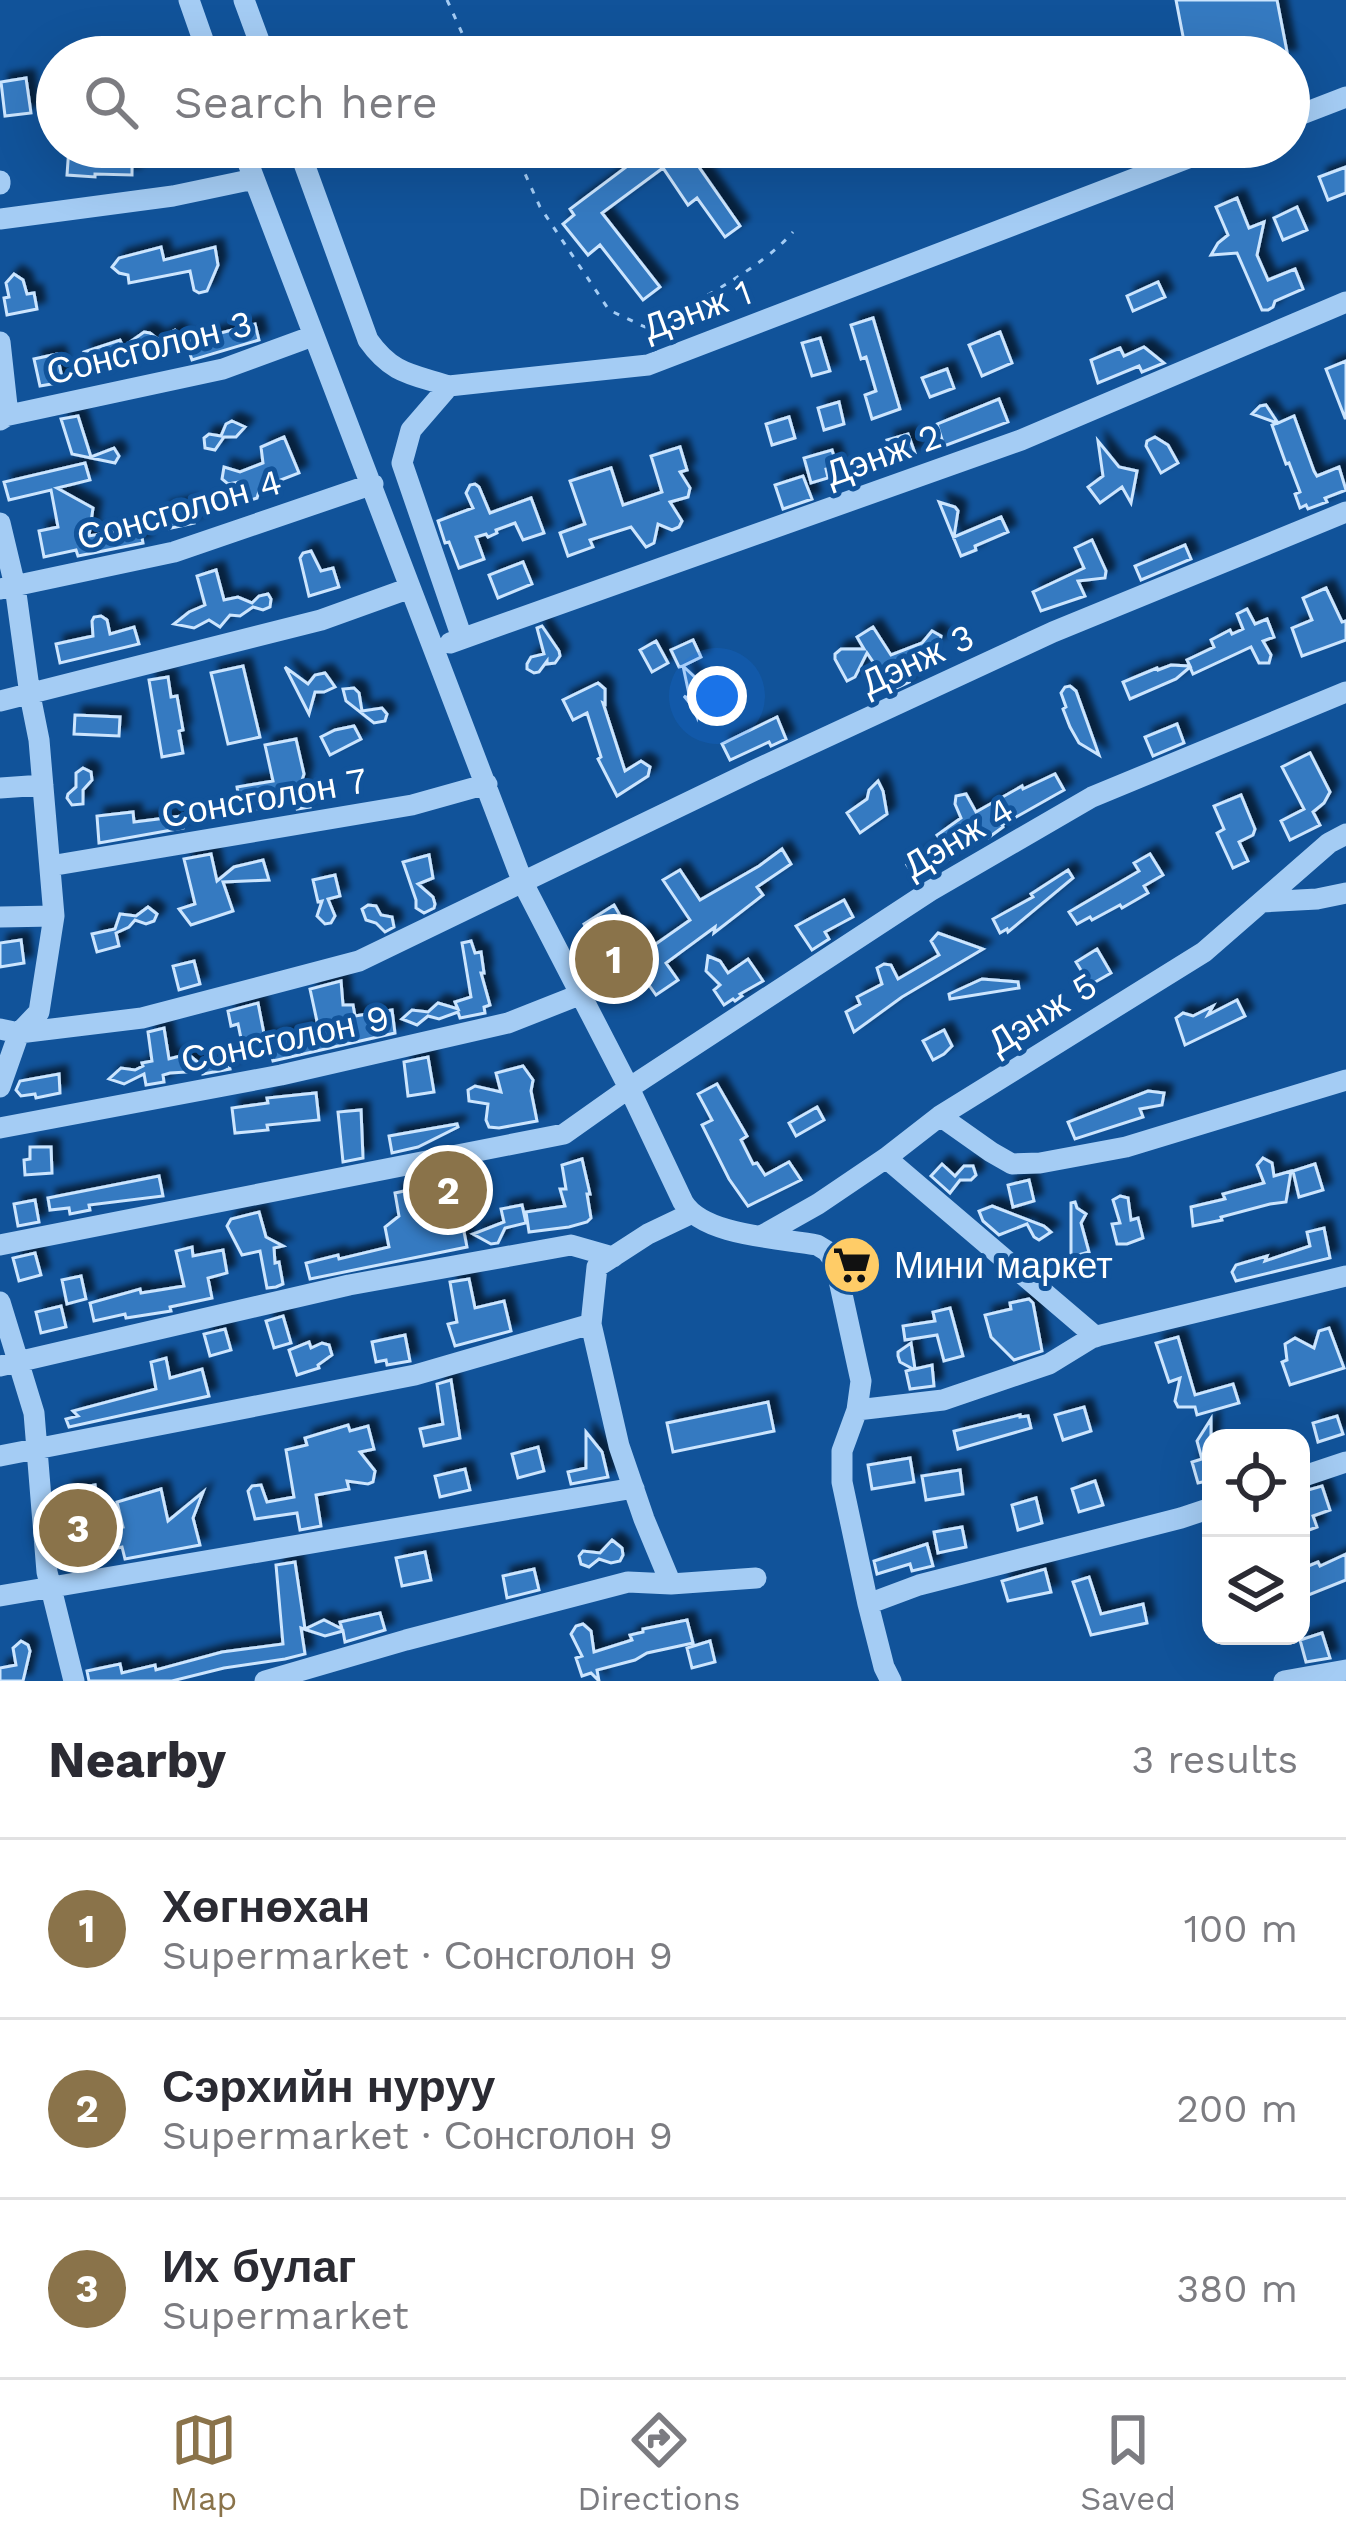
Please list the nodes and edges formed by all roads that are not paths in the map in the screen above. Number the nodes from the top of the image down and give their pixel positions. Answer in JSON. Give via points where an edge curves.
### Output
{"nodes":[{"id":1,"x":189,"y":0,"type":"edge"},
{"id":2,"x":244,"y":0,"type":"edge"},
{"id":3,"x":202,"y":36,"type":"edge"},
{"id":4,"x":257,"y":36,"type":"edge"},
{"id":5,"x":1346,"y":98,"type":"edge"},
{"id":6,"x":1310,"y":111,"type":"edge"},
{"id":7,"x":250,"y":168,"type":"edge"},
{"id":8,"x":306,"y":168,"type":"edge"},
{"id":9,"x":1161,"y":168,"type":"edge"},
{"id":10,"x":254,"y":179,"type":"junction"},
{"id":11,"x":0,"y":219,"type":"edge"},
{"id":12,"x":1346,"y":302,"type":"edge"},
{"id":13,"x":313,"y":336,"type":"junction"},
{"id":14,"x":0,"y":342,"type":"edge"},
{"id":15,"x":449,"y":386,"type":"junction"},
{"id":16,"x":3,"y":417,"type":"edge"},
{"id":17,"x":373,"y":484,"type":"junction"},
{"id":18,"x":1346,"y":512,"type":"edge"},
{"id":19,"x":0,"y":523,"type":"edge"},
{"id":20,"x":7,"y":587,"type":"edge"},
{"id":21,"x":410,"y":588,"type":"junction"},
{"id":22,"x":462,"y":638,"type":"junction"},
{"id":23,"x":434,"y":648,"type":"junction"},
{"id":24,"x":1346,"y":692,"type":"edge"},
{"id":25,"x":30,"y":695,"type":"junction"},
{"id":26,"x":0,"y":701,"type":"edge"},
{"id":27,"x":488,"y":784,"type":"junction"},
{"id":28,"x":43,"y":785,"type":"junction"},
{"id":29,"x":0,"y":788,"type":"edge"},
{"id":30,"x":1346,"y":834,"type":"edge"},
{"id":31,"x":50,"y":866,"type":"junction"},
{"id":32,"x":523,"y":884,"type":"junction"},
{"id":33,"x":1346,"y":893,"type":"edge"},
{"id":34,"x":1262,"y":902,"type":"junction"},
{"id":35,"x":53,"y":916,"type":"junction"},
{"id":36,"x":0,"y":917,"type":"edge"},
{"id":37,"x":579,"y":995,"type":"junction"},
{"id":38,"x":9,"y":1031,"type":"edge"},
{"id":39,"x":1346,"y":1080,"type":"edge"},
{"id":40,"x":0,"y":1087,"type":"edge"},
{"id":41,"x":629,"y":1088,"type":"junction"},
{"id":42,"x":940,"y":1116,"type":"junction"},
{"id":43,"x":0,"y":1128,"type":"edge"},
{"id":44,"x":886,"y":1158,"type":"junction"},
{"id":45,"x":691,"y":1214,"type":"junction"},
{"id":46,"x":763,"y":1235,"type":"junction"},
{"id":47,"x":0,"y":1245,"type":"edge"},
{"id":48,"x":613,"y":1257,"type":"junction"},
{"id":49,"x":1346,"y":1276,"type":"edge"},
{"id":50,"x":0,"y":1302,"type":"edge"},
{"id":51,"x":592,"y":1324,"type":"junction"},
{"id":52,"x":1096,"y":1337,"type":"junction"},
{"id":53,"x":9,"y":1365,"type":"edge"},
{"id":54,"x":857,"y":1411,"type":"junction"},
{"id":55,"x":37,"y":1448,"type":"junction"},
{"id":56,"x":0,"y":1456,"type":"edge"},
{"id":57,"x":1346,"y":1462,"type":"edge"},
{"id":58,"x":1310,"y":1474,"type":"edge"},
{"id":59,"x":634,"y":1488,"type":"junction"},
{"id":60,"x":1202,"y":1510,"type":"edge"},
{"id":61,"x":756,"y":1578,"type":"dead end"},
{"id":62,"x":671,"y":1584,"type":"junction"},
{"id":63,"x":51,"y":1588,"type":"junction"},
{"id":64,"x":0,"y":1596,"type":"edge"},
{"id":65,"x":868,"y":1604,"type":"junction"},
{"id":66,"x":1346,"y":1670,"type":"edge"},
{"id":67,"x":74,"y":1681,"type":"edge"},
{"id":68,"x":266,"y":1681,"type":"edge"},
{"id":69,"x":891,"y":1681,"type":"edge"},
{"id":70,"x":1284,"y":1681,"type":"edge"}],
"edges":[{"from":1,"to":3,"type":"street"},
{"from":2,"to":4,"type":"street"},
{"from":5,"to":6,"type":"street"},
{"from":7,"to":10,"type":"street"},
{"from":8,"to":15,"type":"street","via":[[368,340],[395,369]]},
{"from":9,"to":15,"type":"street","name":"Дэнж 1","via":[[648,365]]},
{"from":10,"to":11,"type":"street"},
{"from":10,"to":13,"type":"street"},
{"from":12,"to":22,"type":"street","name":"Дэнж 2","via":[[1021,440]]},
{"from":13,"to":16,"type":"street","name":"Сонсголон 3","via":[[224,369]]},
{"from":13,"to":17,"type":"street"},
{"from":14,"to":16,"type":"street"},
{"from":15,"to":22,"type":"street","via":[[410,430],[403,464]]},
{"from":17,"to":20,"type":"street","name":"Сонсголон 4","via":[[174,552]]},
{"from":17,"to":21,"type":"street"},
{"from":18,"to":32,"type":"street","name":"Дэнж 3","via":[[1053,632]]},
{"from":19,"to":20,"type":"street"},
{"from":20,"to":25,"type":"street"},
{"from":21,"to":23,"type":"street"},
{"from":21,"to":25,"type":"street","via":[[321,620]]},
{"from":22,"to":23,"type":"street","name":"Дэнж 2"},
{"from":23,"to":27,"type":"street"},
{"from":24,"to":41,"type":"street","name":"Дэнж 4","via":[[1092,797],[930,891]]},
{"from":25,"to":26,"type":"street"},
{"from":25,"to":28,"type":"street"},
{"from":27,"to":31,"type":"street","name":"Сонсголон 7","via":[[412,806]]},
{"from":27,"to":32,"type":"street"},
{"from":28,"to":29,"type":"street"},
{"from":28,"to":31,"type":"street"},
{"from":30,"to":34,"type":"street","name":"Дэнж 5"},
{"from":31,"to":35,"type":"street"},
{"from":32,"to":37,"type":"street"},
{"from":32,"to":38,"type":"street","name":"Дэнж 3","via":[[359,961],[142,1018]]},
{"from":33,"to":34,"type":"street"},
{"from":34,"to":42,"type":"street","name":"Дэнж 5","via":[[1204,952]]},
{"from":35,"to":36,"type":"street"},
{"from":35,"to":38,"type":"street","via":[[39,1012]]},
{"from":37,"to":41,"type":"street"},
{"from":37,"to":43,"type":"street","name":"Сонсголон 9","via":[[463,1034]]},
{"from":38,"to":40,"type":"street"},
{"from":39,"to":42,"type":"street","via":[[1126,1147],[1040,1163],[1012,1164]]},
{"from":41,"to":45,"type":"street"},
{"from":41,"to":47,"type":"street","name":"Дэнж 4","via":[[564,1134]]},
{"from":42,"to":44,"type":"street","name":"Дэнж 5"},
{"from":44,"to":46,"type":"street","name":"Дэнж 5"},
{"from":44,"to":52,"type":"street"},
{"from":45,"to":46,"type":"street"},
{"from":45,"to":48,"type":"street"},
{"from":46,"to":54,"type":"street","via":[[817,1245],[835,1262],[861,1382]]},
{"from":48,"to":51,"type":"street","via":[[597,1267]]},
{"from":48,"to":53,"type":"street","via":[[571,1246],[349,1285]]},
{"from":49,"to":52,"type":"street"},
{"from":50,"to":53,"type":"street"},
{"from":51,"to":55,"type":"street","via":[[416,1375]]},
{"from":51,"to":59,"type":"street"},
{"from":52,"to":54,"type":"street","via":[[1049,1364],[943,1400]]},
{"from":53,"to":55,"type":"street","via":[[34,1413]]},
{"from":54,"to":65,"type":"street","via":[[842,1451],[842,1482]]},
{"from":55,"to":56,"type":"street"},
{"from":55,"to":63,"type":"street"},
{"from":57,"to":58,"type":"street"},
{"from":59,"to":62,"type":"street"},
{"from":59,"to":63,"type":"street"},
{"from":60,"to":65,"type":"street"},
{"from":61,"to":62,"type":"street"},
{"from":62,"to":68,"type":"street","via":[[628,1582]]},
{"from":63,"to":64,"type":"street"},
{"from":63,"to":67,"type":"street"},
{"from":65,"to":69,"type":"street"},
{"from":66,"to":70,"type":"street"}]}
